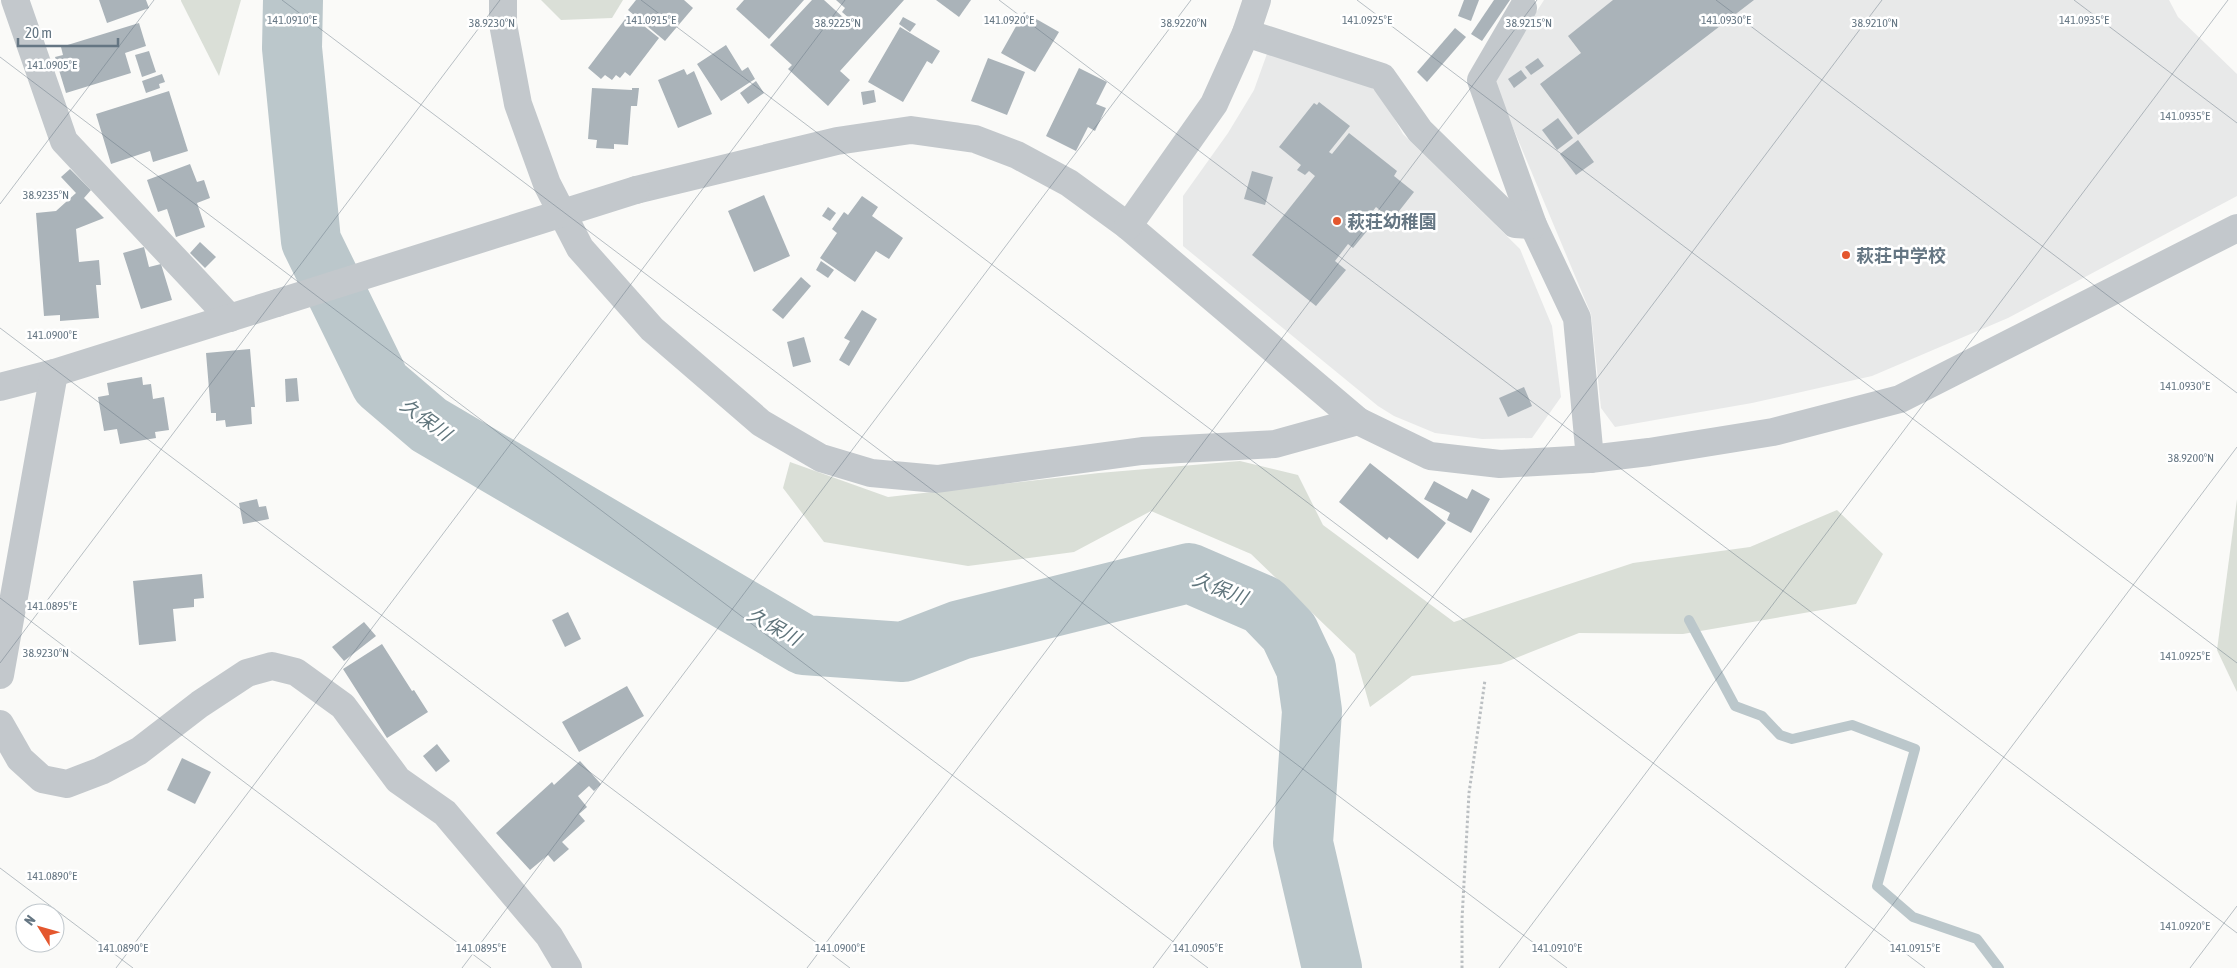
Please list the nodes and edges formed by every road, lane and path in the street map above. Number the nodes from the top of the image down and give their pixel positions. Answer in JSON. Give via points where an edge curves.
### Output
{"nodes":[{"id":1,"x":15,"y":0,"type":"edge"},
{"id":2,"x":503,"y":0,"type":"edge"},
{"id":3,"x":1257,"y":0,"type":"edge"},
{"id":4,"x":1524,"y":8,"type":"dead end"},
{"id":5,"x":1246,"y":33,"type":"junction"},
{"id":6,"x":1533,"y":225,"type":"junction"},
{"id":7,"x":1128,"y":226,"type":"junction"},
{"id":8,"x":2237,"y":228,"type":"edge"},
{"id":9,"x":230,"y":318,"type":"junction"},
{"id":10,"x":54,"y":373,"type":"junction"},
{"id":11,"x":0,"y":387,"type":"edge"},
{"id":12,"x":1358,"y":421,"type":"junction"},
{"id":13,"x":1590,"y":458,"type":"junction"},
{"id":14,"x":0,"y":675,"type":"edge"},
{"id":15,"x":1485,"y":680,"type":"dead end"},
{"id":16,"x":0,"y":724,"type":"edge"},
{"id":17,"x":568,"y":968,"type":"edge"},
{"id":18,"x":1462,"y":968,"type":"edge"}],
"edges":[{"from":1,"to":9,"type":"street","via":[[64,141]]},
{"from":2,"to":12,"type":"street","via":[[518,104],[547,184],[580,248],[660,335],[761,423],[821,458],[872,473],[937,479],[1142,451],[1275,444]]},
{"from":3,"to":5,"type":"street"},
{"from":4,"to":6,"type":"street","via":[[1481,80]]},
{"from":5,"to":6,"type":"street","via":[[1382,77],[1433,145],[1515,224]]},
{"from":5,"to":7,"type":"street","via":[[1214,104]]},
{"from":6,"to":13,"type":"street","via":[[1577,318]]},
{"from":7,"to":9,"type":"street","bridge":true,"via":[[1069,183],[1017,155],[975,139],[910,130],[837,142],[636,190]]},
{"from":7,"to":12,"type":"street"},
{"from":8,"to":13,"type":"street","via":[[1900,399],[1773,432]]},
{"from":9,"to":10,"type":"street"},
{"from":10,"to":11,"type":"street"},
{"from":10,"to":14,"type":"street"},
{"from":12,"to":13,"type":"street","via":[[1430,456],[1500,464]]},
{"from":15,"to":18,"type":"path","via":[[1469,793]]},
{"from":16,"to":17,"type":"street","via":[[20,759],[42,778],[68,784],[139,751],[247,673],[272,666],[296,672],[344,706],[398,780],[445,813],[549,936]]}]}
